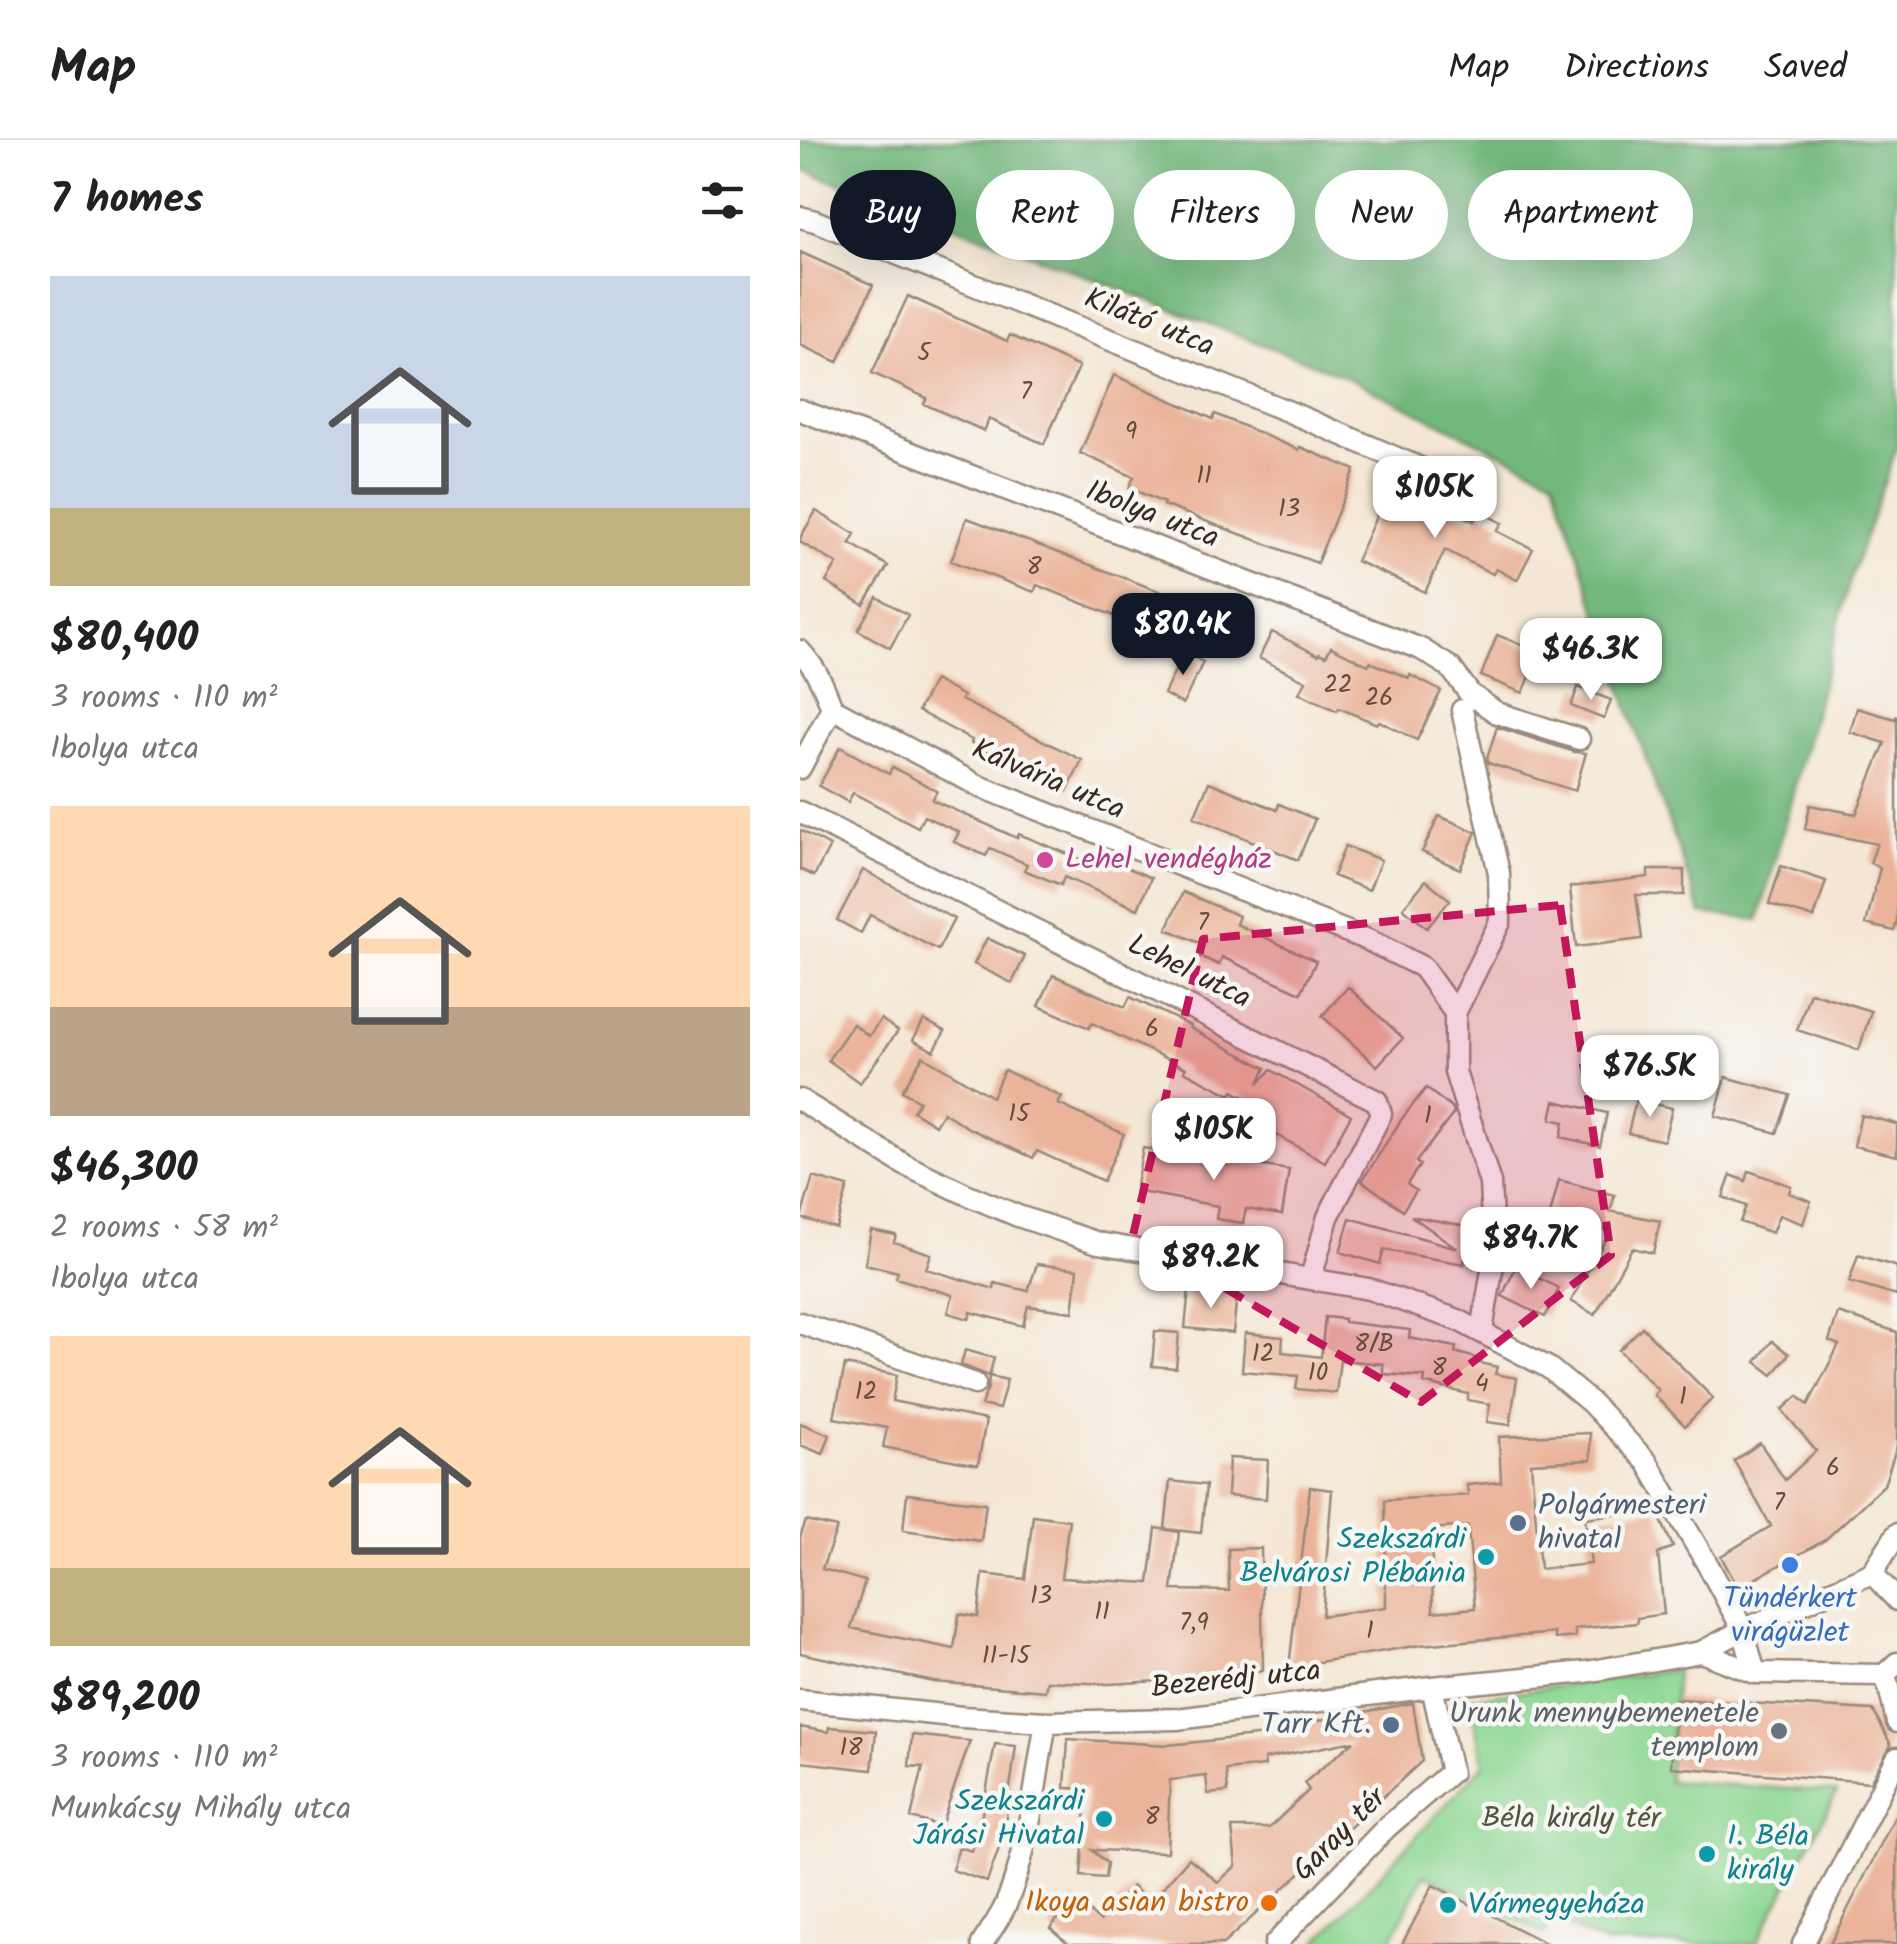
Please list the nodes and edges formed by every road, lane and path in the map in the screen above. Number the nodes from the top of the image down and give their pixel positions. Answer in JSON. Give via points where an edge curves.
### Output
{"nodes":[{"id":1,"x":800,"y":217,"type":"edge"},
{"id":2,"x":800,"y":410,"type":"edge"},
{"id":3,"x":1472,"y":494,"type":"dead end"},
{"id":4,"x":800,"y":651,"type":"edge"},
{"id":5,"x":832,"y":708,"type":"junction"},
{"id":6,"x":1462,"y":710,"type":"dead end"},
{"id":7,"x":1578,"y":739,"type":"dead end"},
{"id":8,"x":800,"y":768,"type":"edge"},
{"id":9,"x":800,"y":812,"type":"edge"},
{"id":10,"x":1455,"y":1013,"type":"junction"},
{"id":11,"x":800,"y":1100,"type":"edge"},
{"id":12,"x":1311,"y":1278,"type":"junction"},
{"id":13,"x":800,"y":1323,"type":"edge"},
{"id":14,"x":1482,"y":1331,"type":"junction"},
{"id":15,"x":975,"y":1384,"type":"dead end"},
{"id":16,"x":1897,"y":1534,"type":"edge"},
{"id":17,"x":1872,"y":1572,"type":"junction"},
{"id":18,"x":1897,"y":1600,"type":"edge"},
{"id":19,"x":1742,"y":1630,"type":"junction"},
{"id":20,"x":1701,"y":1652,"type":"junction"},
{"id":21,"x":1890,"y":1669,"type":"edge"},
{"id":22,"x":1755,"y":1673,"type":"junction"},
{"id":23,"x":1432,"y":1686,"type":"junction"},
{"id":24,"x":800,"y":1700,"type":"edge"},
{"id":25,"x":1046,"y":1722,"type":"junction"},
{"id":26,"x":1897,"y":1722,"type":"edge"},
{"id":27,"x":1897,"y":1758,"type":"edge"},
{"id":28,"x":982,"y":1944,"type":"edge"},
{"id":29,"x":1275,"y":1944,"type":"edge"},
{"id":30,"x":1803,"y":1944,"type":"edge"}],
"edges":[{"from":1,"to":3,"type":"street","name":"Kilátó utca","via":[[1292,413]]},
{"from":2,"to":7,"type":"street","name":"Ibolya utca","via":[[1421,649],[1497,713]]},
{"from":4,"to":5,"type":"street"},
{"from":5,"to":8,"type":"street"},
{"from":5,"to":10,"type":"street","name":"Kálvária utca","via":[[979,786],[1422,966]]},
{"from":6,"to":10,"type":"street","via":[[1499,873],[1500,922]]},
{"from":9,"to":12,"type":"street","name":"Lehel utca","via":[[1377,1101],[1381,1114],[1328,1217]]},
{"from":10,"to":14,"type":"street","via":[[1455,1072],[1490,1183],[1494,1258]]},
{"from":11,"to":12,"type":"street","via":[[906,1165],[1018,1216],[1098,1243]]},
{"from":12,"to":14,"type":"street","via":[[1369,1289]]},
{"from":13,"to":15,"type":"street"},
{"from":14,"to":19,"type":"street","via":[[1549,1368],[1646,1462]]},
{"from":16,"to":17,"type":"street"},
{"from":17,"to":18,"type":"street"},
{"from":17,"to":19,"type":"street"},
{"from":19,"to":20,"type":"street"},
{"from":19,"to":22,"type":"street"},
{"from":20,"to":22,"type":"street"},
{"from":20,"to":23,"type":"street","via":[[1586,1672]]},
{"from":21,"to":22,"type":"street"},
{"from":21,"to":26,"type":"street"},
{"from":23,"to":25,"type":"street","name":"Bezerédj utca","via":[[1178,1720]]},
{"from":23,"to":29,"type":"street","name":"Garay tér","via":[[1451,1772],[1386,1828]]},
{"from":24,"to":25,"type":"street","name":"Bezerédj utca"},
{"from":25,"to":28,"type":"street","via":[[1014,1881]]},
{"from":27,"to":30,"type":"street"}]}
